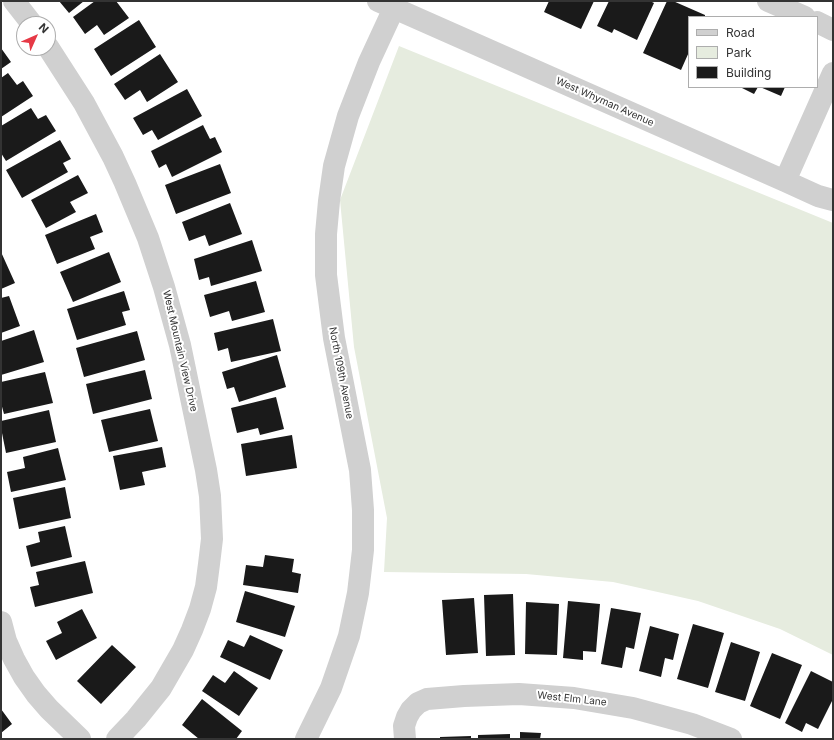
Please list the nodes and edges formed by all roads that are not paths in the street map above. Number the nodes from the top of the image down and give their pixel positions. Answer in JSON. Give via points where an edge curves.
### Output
{"nodes":[{"id":1,"x":14,"y":1,"type":"edge"},
{"id":2,"x":768,"y":1,"type":"edge"},
{"id":3,"x":386,"y":5,"type":"edge"},
{"id":4,"x":26,"y":16,"type":"edge"},
{"id":5,"x":803,"y":16,"type":"edge"},
{"id":6,"x":818,"y":22,"type":"edge"},
{"id":7,"x":833,"y":30,"type":"edge"},
{"id":8,"x":54,"y":56,"type":"edge"},
{"id":9,"x":833,"y":73,"type":"edge"},
{"id":10,"x":785,"y":181,"type":"junction"},
{"id":11,"x":833,"y":200,"type":"edge"},
{"id":12,"x":1,"y":622,"type":"edge"},
{"id":13,"x":80,"y":739,"type":"edge"},
{"id":14,"x":117,"y":739,"type":"edge"},
{"id":15,"x":306,"y":739,"type":"edge"},
{"id":16,"x":405,"y":739,"type":"edge"},
{"id":17,"x":731,"y":739,"type":"edge"}],
"edges":[{"from":1,"to":4,"type":"street"},
{"from":2,"to":5,"type":"street"},
{"from":3,"to":10,"type":"street","name":"West Whyman Avenue"},
{"from":3,"to":15,"type":"street","name":"North 109th Avenue","via":[[348,116],[334,166],[326,234],[326,275],[334,338],[360,470],[363,550],[349,636],[331,688]]},
{"from":6,"to":7,"type":"street"},
{"from":8,"to":14,"type":"street","name":"West Mountain View Drive","via":[[91,116],[125,183],[148,238],[174,318],[206,470],[212,517],[206,586],[200,609],[183,650],[173,670],[149,704]]},
{"from":9,"to":10,"type":"street"},
{"from":10,"to":11,"type":"street","name":"West Whyman Avenue"},
{"from":12,"to":13,"type":"street","via":[[6,641],[24,677],[49,709]]},
{"from":16,"to":17,"type":"street","name":"West Elm Lane","via":[[404,726],[407,717],[418,703],[427,699],[519,694],[603,702],[663,715]]}]}
